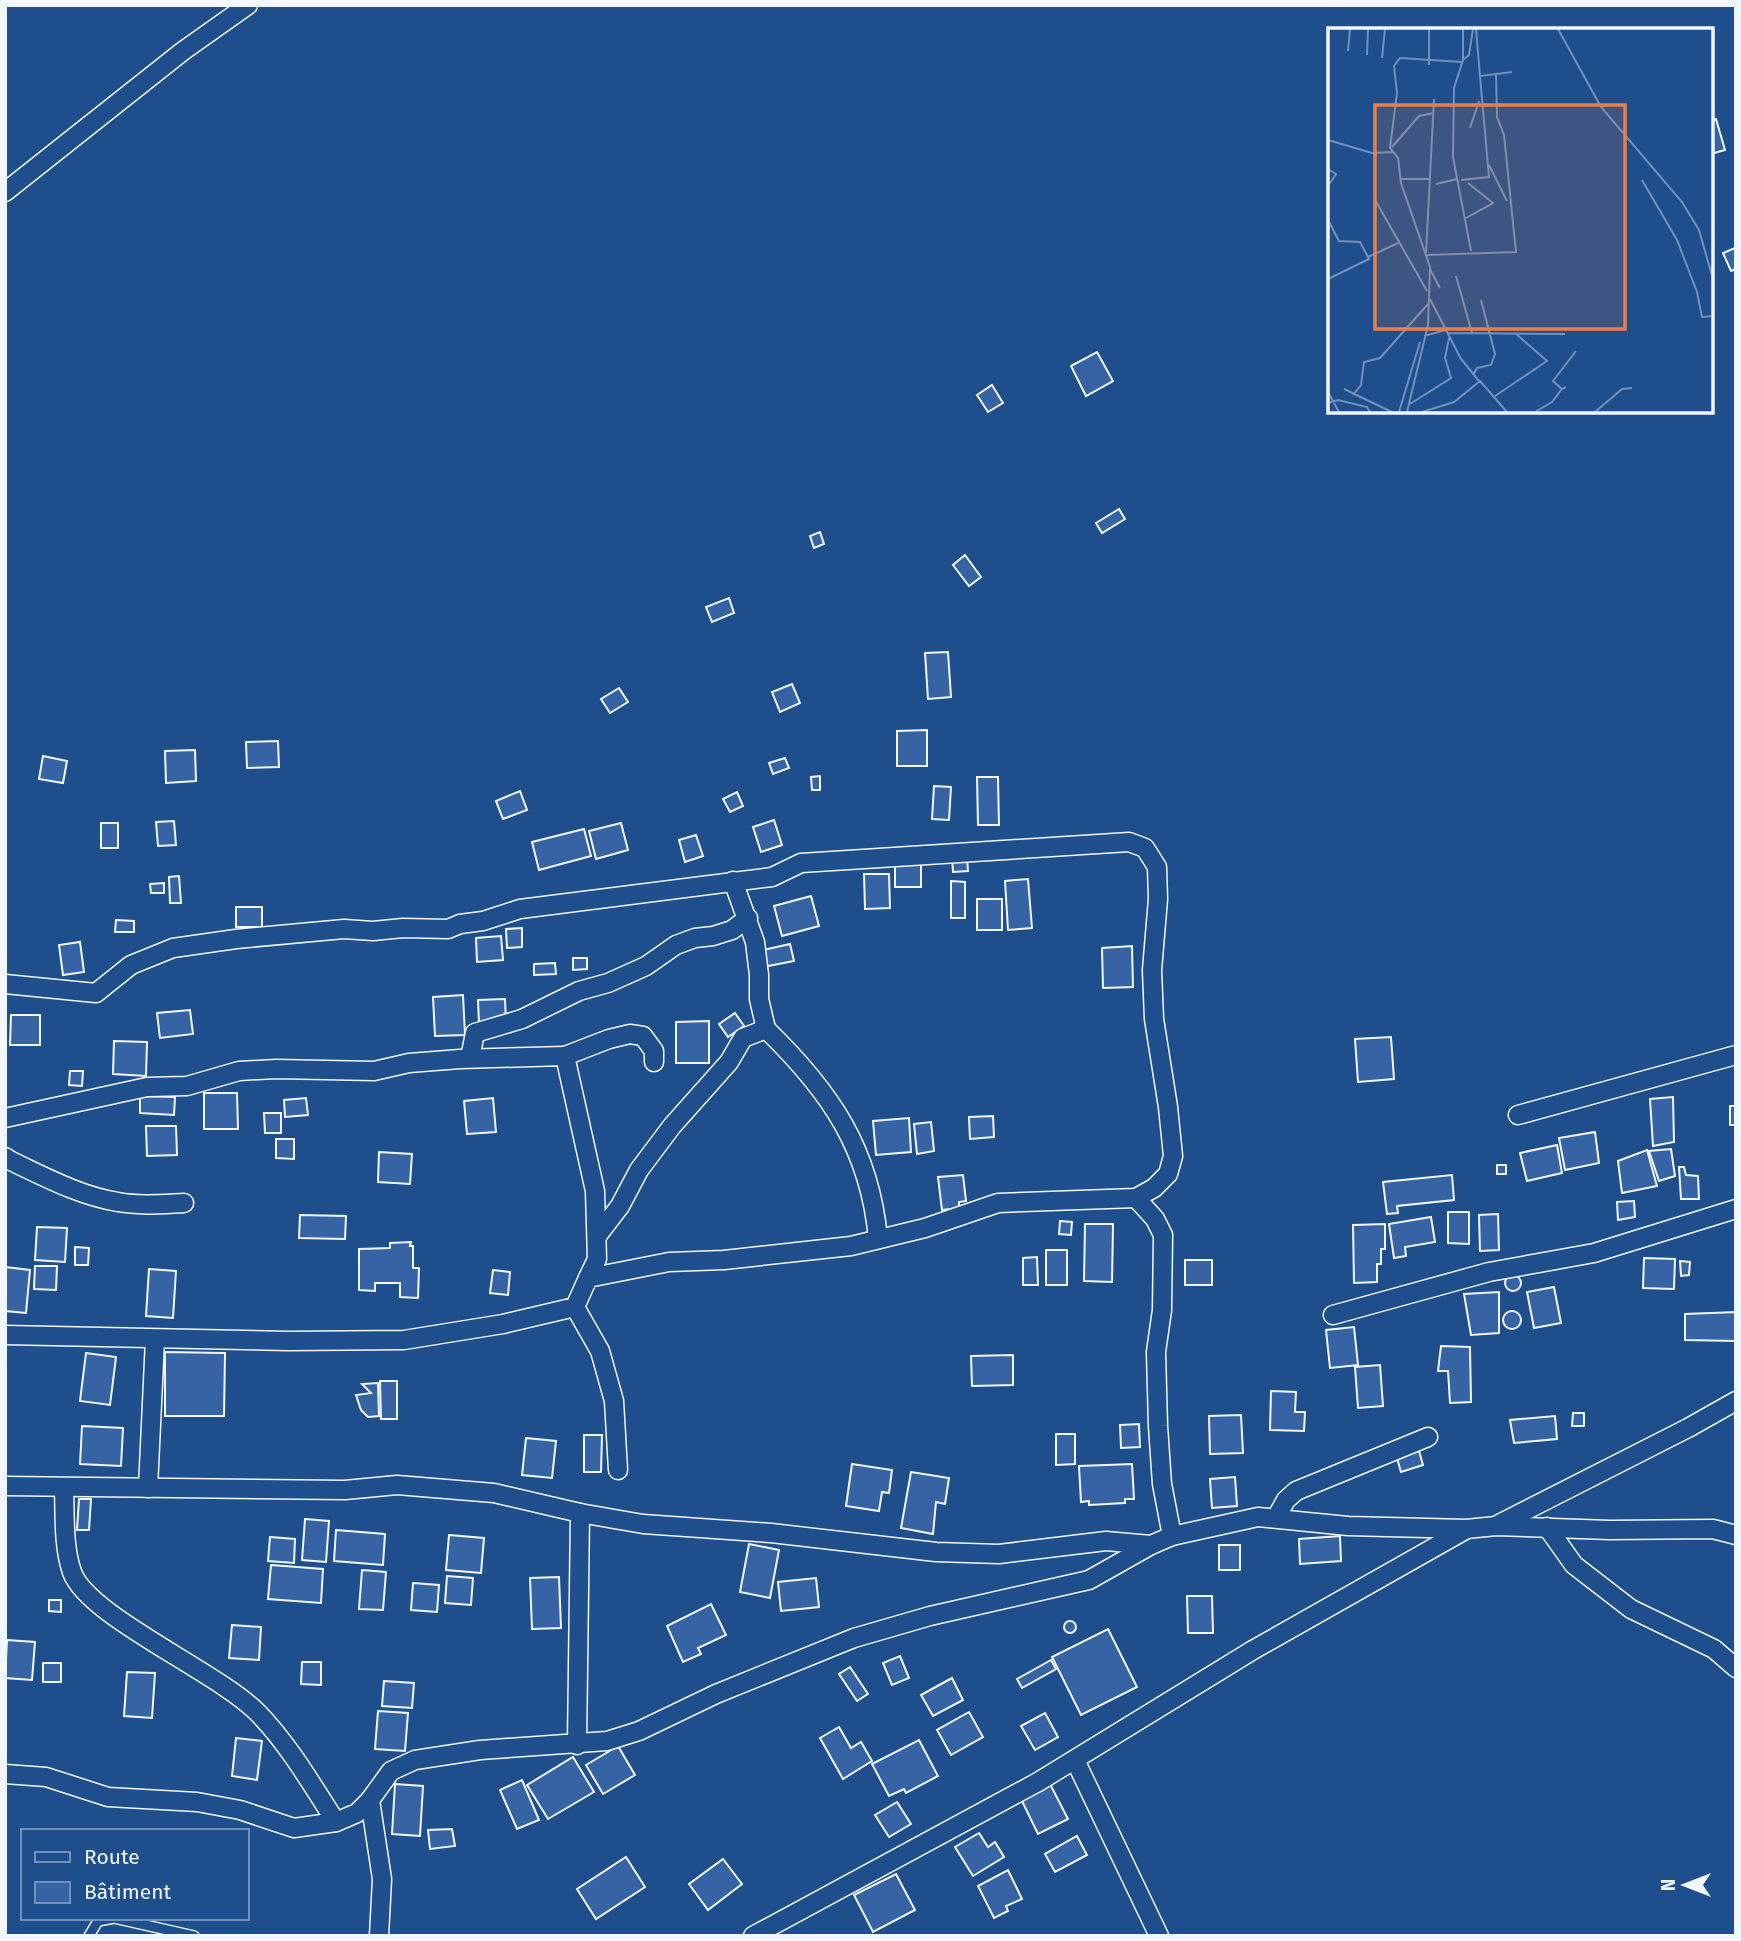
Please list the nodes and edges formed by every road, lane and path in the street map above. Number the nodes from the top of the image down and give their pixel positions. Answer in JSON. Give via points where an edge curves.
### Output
{"nodes":[{"id":1,"x":248,"y":5,"type":"edge"},
{"id":2,"x":5,"y":192,"type":"edge"},
{"id":3,"x":733,"y":881,"type":"junction"},
{"id":4,"x":748,"y":918,"type":"junction"},
{"id":5,"x":5,"y":984,"type":"edge"},
{"id":6,"x":766,"y":1029,"type":"junction"},
{"id":7,"x":1736,"y":1055,"type":"edge"},
{"id":8,"x":565,"y":1056,"type":"junction"},
{"id":9,"x":470,"y":1058,"type":"junction"},
{"id":10,"x":654,"y":1062,"type":"dead end"},
{"id":11,"x":1518,"y":1115,"type":"dead end"},
{"id":12,"x":5,"y":1118,"type":"edge"},
{"id":13,"x":5,"y":1157,"type":"edge"},
{"id":14,"x":1136,"y":1198,"type":"junction"},
{"id":15,"x":184,"y":1203,"type":"dead end"},
{"id":16,"x":1736,"y":1209,"type":"edge"},
{"id":17,"x":597,"y":1236,"type":"junction"},
{"id":18,"x":878,"y":1239,"type":"junction"},
{"id":19,"x":588,"y":1278,"type":"junction"},
{"id":20,"x":575,"y":1307,"type":"junction"},
{"id":21,"x":1333,"y":1315,"type":"dead end"},
{"id":22,"x":5,"y":1335,"type":"edge"},
{"id":23,"x":155,"y":1339,"type":"junction"},
{"id":24,"x":1736,"y":1401,"type":"edge"},
{"id":25,"x":1427,"y":1437,"type":"dead end"},
{"id":26,"x":618,"y":1470,"type":"dead end"},
{"id":27,"x":5,"y":1486,"type":"edge"},
{"id":28,"x":64,"y":1487,"type":"junction"},
{"id":29,"x":148,"y":1488,"type":"junction"},
{"id":30,"x":580,"y":1513,"type":"junction"},
{"id":31,"x":1276,"y":1518,"type":"junction"},
{"id":32,"x":1496,"y":1526,"type":"junction"},
{"id":33,"x":1547,"y":1527,"type":"junction"},
{"id":34,"x":1466,"y":1529,"type":"junction"},
{"id":35,"x":1736,"y":1535,"type":"edge"},
{"id":36,"x":1172,"y":1536,"type":"junction"},
{"id":37,"x":1150,"y":1545,"type":"junction"},
{"id":38,"x":1736,"y":1668,"type":"edge"},
{"id":39,"x":577,"y":1745,"type":"junction"},
{"id":40,"x":1076,"y":1760,"type":"junction"},
{"id":41,"x":5,"y":1774,"type":"edge"},
{"id":42,"x":370,"y":1800,"type":"junction"},
{"id":43,"x":336,"y":1822,"type":"junction"},
{"id":44,"x":103,"y":1920,"type":"edge"},
{"id":45,"x":122,"y":1920,"type":"edge"},
{"id":46,"x":179,"y":1934,"type":"edge"},
{"id":47,"x":89,"y":1936,"type":"edge"},
{"id":48,"x":194,"y":1936,"type":"edge"},
{"id":49,"x":379,"y":1936,"type":"edge"},
{"id":50,"x":753,"y":1936,"type":"edge"},
{"id":51,"x":1159,"y":1936,"type":"edge"}],
"edges":[{"from":1,"to":2,"type":"street"},
{"from":3,"to":4,"type":"street"},
{"from":3,"to":5,"type":"street","via":[[520,909],[448,929],[344,929],[173,948],[131,965],[96,993]]},
{"from":3,"to":14,"type":"street","via":[[772,877],[802,863],[1129,842],[1145,848],[1157,867],[1153,1019],[1173,1156],[1168,1174]]},
{"from":4,"to":6,"type":"street"},
{"from":4,"to":9,"type":"street","via":[[732,930],[676,945],[646,966],[608,983],[475,1033]]},
{"from":6,"to":17,"type":"street","via":[[743,1038],[729,1062],[639,1170]]},
{"from":6,"to":18,"type":"street","via":[[842,1117],[875,1208]]},
{"from":7,"to":11,"type":"street"},
{"from":8,"to":9,"type":"street"},
{"from":8,"to":10,"type":"street","via":[[629,1034],[643,1036],[654,1051]]},
{"from":8,"to":17,"type":"street","via":[[594,1191]]},
{"from":9,"to":12,"type":"street","via":[[374,1070],[239,1070],[187,1086],[147,1087]]},
{"from":13,"to":15,"type":"street","via":[[77,1191],[118,1202]]},
{"from":14,"to":18,"type":"street","via":[[998,1203]]},
{"from":14,"to":36,"type":"street","via":[[1163,1235],[1156,1352],[1158,1426]]},
{"from":16,"to":21,"type":"street","via":[[1594,1253],[1489,1272]]},
{"from":17,"to":19,"type":"street","via":[[597,1259]]},
{"from":18,"to":19,"type":"street","via":[[724,1260],[669,1262]]},
{"from":19,"to":20,"type":"street"},
{"from":20,"to":23,"type":"street","via":[[404,1340]]},
{"from":20,"to":26,"type":"street","via":[[600,1351],[614,1401]]},
{"from":22,"to":23,"type":"street"},
{"from":23,"to":29,"type":"street"},
{"from":24,"to":32,"type":"street"},
{"from":25,"to":31,"type":"street","via":[[1296,1491]]},
{"from":27,"to":28,"type":"street"},
{"from":28,"to":29,"type":"street"},
{"from":28,"to":43,"type":"street","via":[[72,1573],[90,1598],[228,1688],[258,1713]]},
{"from":29,"to":30,"type":"street","via":[[345,1490],[397,1485],[494,1493]]},
{"from":30,"to":37,"type":"street","via":[[643,1524],[936,1552],[999,1554],[1106,1541]]},
{"from":30,"to":39,"type":"street"},
{"from":31,"to":34,"type":"street","via":[[1348,1526]]},
{"from":31,"to":36,"type":"street","via":[[1258,1517]]},
{"from":32,"to":33,"type":"street"},
{"from":32,"to":34,"type":"street"},
{"from":33,"to":35,"type":"street","via":[[1713,1529]]},
{"from":33,"to":38,"type":"street","via":[[1574,1565],[1631,1609],[1714,1649]]},
{"from":34,"to":40,"type":"street","via":[[1253,1650]]},
{"from":36,"to":37,"type":"street"},
{"from":37,"to":39,"type":"street","via":[[1089,1580],[854,1638],[639,1731]]},
{"from":39,"to":42,"type":"street","via":[[480,1750],[415,1760],[391,1771]]},
{"from":40,"to":50,"type":"street"},
{"from":40,"to":51,"type":"street"},
{"from":41,"to":43,"type":"street","via":[[46,1777],[108,1797],[197,1802],[240,1810],[294,1828]]},
{"from":42,"to":43,"type":"street","via":[[357,1813]]},
{"from":42,"to":49,"type":"street","via":[[382,1879]]},
{"from":44,"to":47,"type":"lane"},
{"from":45,"to":46,"type":"lane"},
{"from":46,"to":48,"type":"lane"}]}
